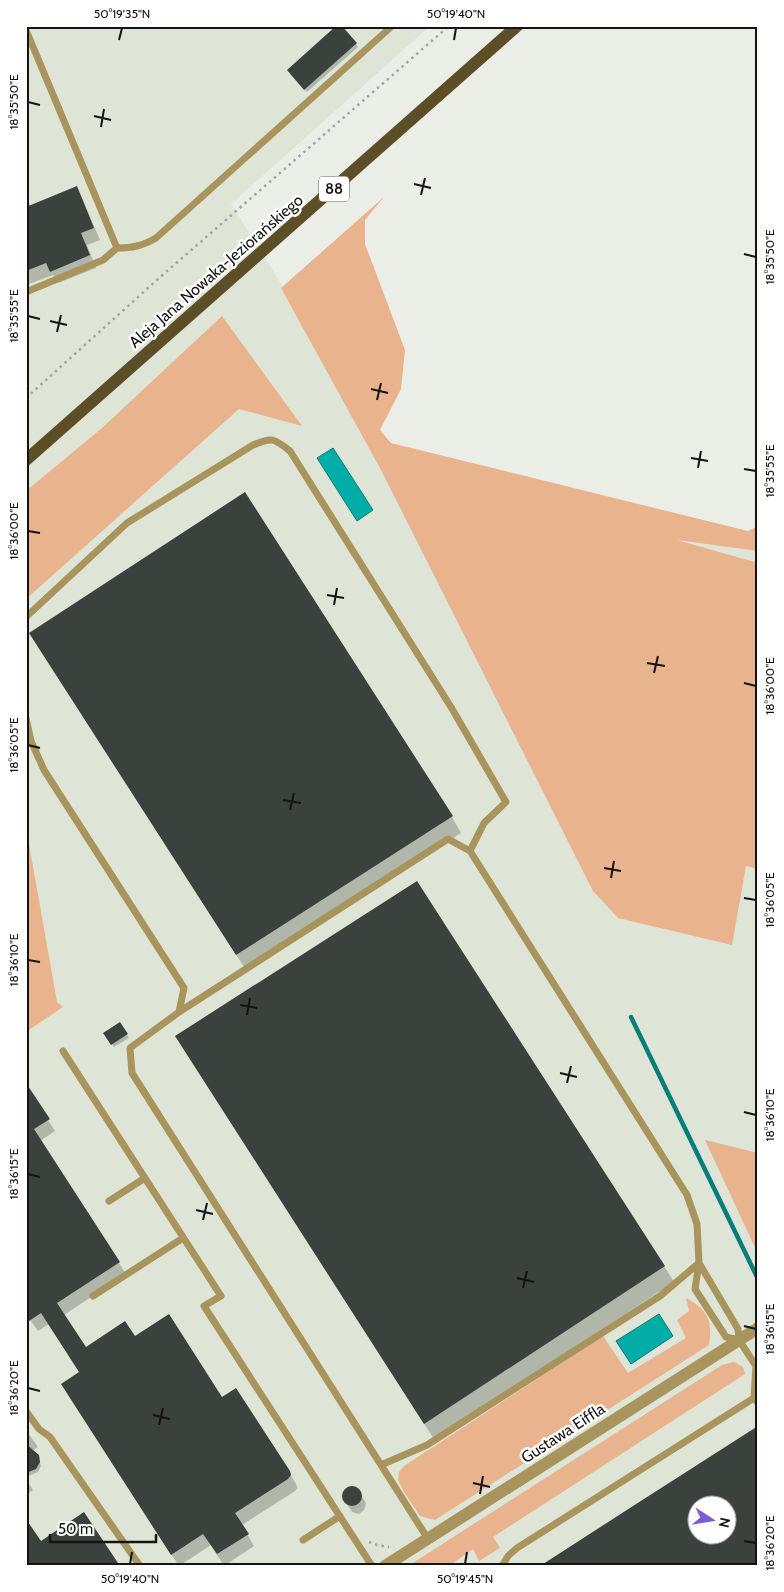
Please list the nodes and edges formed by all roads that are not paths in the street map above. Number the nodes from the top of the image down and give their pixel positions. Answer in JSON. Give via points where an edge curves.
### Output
{"nodes":[{"id":1,"x":392,"y":26,"type":"edge"},
{"id":2,"x":517,"y":26,"type":"edge"},
{"id":3,"x":26,"y":30,"type":"edge"},
{"id":4,"x":117,"y":248,"type":"junction"},
{"id":5,"x":26,"y":292,"type":"edge"},
{"id":6,"x":26,"y":460,"type":"edge"},
{"id":7,"x":26,"y":616,"type":"edge"},
{"id":8,"x":26,"y":718,"type":"edge"},
{"id":9,"x":470,"y":850,"type":"junction"},
{"id":10,"x":179,"y":1012,"type":"junction"},
{"id":11,"x":62,"y":1051,"type":"dead end"},
{"id":12,"x":144,"y":1178,"type":"junction"},
{"id":13,"x":109,"y":1201,"type":"dead end"},
{"id":14,"x":183,"y":1238,"type":"junction"},
{"id":15,"x":699,"y":1263,"type":"junction"},
{"id":16,"x":94,"y":1296,"type":"dead end"},
{"id":17,"x":758,"y":1328,"type":"edge"},
{"id":18,"x":739,"y":1340,"type":"junction"},
{"id":19,"x":756,"y":1400,"type":"edge"},
{"id":20,"x":26,"y":1411,"type":"edge"},
{"id":21,"x":381,"y":1465,"type":"junction"},
{"id":22,"x":340,"y":1516,"type":"junction"},
{"id":23,"x":428,"y":1539,"type":"junction"},
{"id":24,"x":303,"y":1540,"type":"dead end"},
{"id":25,"x":140,"y":1566,"type":"edge"},
{"id":26,"x":372,"y":1566,"type":"edge"},
{"id":27,"x":385,"y":1566,"type":"edge"},
{"id":28,"x":502,"y":1566,"type":"edge"}],
"edges":[{"from":1,"to":4,"type":"lane","via":[[156,238],[144,245]]},
{"from":2,"to":6,"type":"main road","name":"Aleja Jana Nowaka-Jeziorańskiego","number":"88"},
{"from":3,"to":4,"type":"lane"},
{"from":4,"to":5,"type":"lane","via":[[103,260]]},
{"from":7,"to":9,"type":"lane","via":[[127,523],[253,445],[278,440],[290,451],[506,802],[484,823]]},
{"from":8,"to":10,"type":"lane","via":[[31,741],[44,770],[184,988]]},
{"from":9,"to":10,"type":"lane","via":[[448,839]]},
{"from":9,"to":15,"type":"lane","via":[[688,1195],[697,1224]]},
{"from":10,"to":21,"type":"lane","via":[[130,1048],[132,1073]]},
{"from":11,"to":12,"type":"lane"},
{"from":12,"to":13,"type":"lane"},
{"from":12,"to":14,"type":"lane"},
{"from":14,"to":16,"type":"lane"},
{"from":14,"to":22,"type":"lane","via":[[221,1296],[204,1306]]},
{"from":15,"to":18,"type":"lane","via":[[738,1329]]},
{"from":15,"to":18,"type":"lane","via":[[695,1289],[726,1337]]},
{"from":15,"to":21,"type":"lane","via":[[660,1296],[427,1446]]},
{"from":17,"to":18,"type":"street","name":"Gustawa Eiffla"},
{"from":18,"to":19,"type":"lane","via":[[756,1366]]},
{"from":18,"to":23,"type":"street","name":"Gustawa Eiffla"},
{"from":19,"to":28,"type":"lane","via":[[517,1548]]},
{"from":20,"to":25,"type":"lane","via":[[39,1429],[50,1436]]},
{"from":21,"to":23,"type":"lane"},
{"from":22,"to":24,"type":"lane"},
{"from":22,"to":26,"type":"lane"},
{"from":23,"to":27,"type":"street","name":"Gustawa Eiffla"}]}
